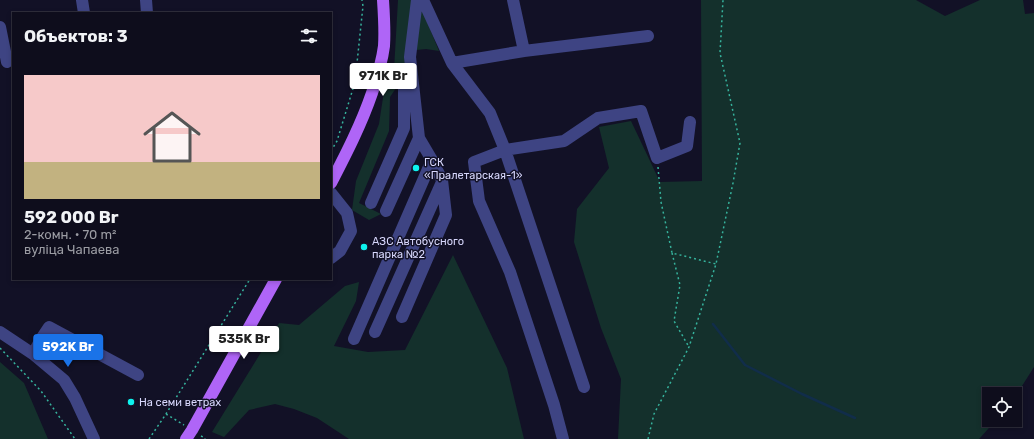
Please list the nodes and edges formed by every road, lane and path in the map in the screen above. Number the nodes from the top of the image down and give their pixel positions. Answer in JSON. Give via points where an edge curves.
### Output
{"nodes":[{"id":1,"x":82,"y":0,"type":"edge"},
{"id":2,"x":146,"y":0,"type":"edge"},
{"id":3,"x":362,"y":0,"type":"edge"},
{"id":4,"x":383,"y":0,"type":"edge"},
{"id":5,"x":417,"y":0,"type":"edge"},
{"id":6,"x":423,"y":0,"type":"edge"},
{"id":7,"x":513,"y":0,"type":"edge"},
{"id":8,"x":723,"y":0,"type":"edge"},
{"id":9,"x":84,"y":12,"type":"edge"},
{"id":10,"x":147,"y":12,"type":"edge"},
{"id":11,"x":0,"y":27,"type":"edge"},
{"id":12,"x":648,"y":36,"type":"dead end"},
{"id":13,"x":524,"y":51,"type":"junction"},
{"id":14,"x":7,"y":62,"type":"dead end"},
{"id":15,"x":452,"y":63,"type":"junction"},
{"id":16,"x":411,"y":70,"type":"junction"},
{"id":17,"x":690,"y":122,"type":"dead end"},
{"id":18,"x":419,"y":138,"type":"junction"},
{"id":19,"x":332,"y":149,"type":"edge"},
{"id":20,"x":505,"y":150,"type":"junction"},
{"id":21,"x":657,"y":158,"type":"junction"},
{"id":22,"x":432,"y":160,"type":"junction"},
{"id":23,"x":442,"y":180,"type":"junction"},
{"id":24,"x":332,"y":181,"type":"edge"},
{"id":25,"x":332,"y":194,"type":"edge"},
{"id":26,"x":371,"y":203,"type":"dead end"},
{"id":27,"x":386,"y":211,"type":"dead end"},
{"id":28,"x":672,"y":253,"type":"junction"},
{"id":29,"x":332,"y":257,"type":"edge"},
{"id":30,"x":716,"y":264,"type":"junction"},
{"id":31,"x":249,"y":280,"type":"edge"},
{"id":32,"x":275,"y":280,"type":"edge"},
{"id":33,"x":402,"y":317,"type":"dead end"},
{"id":34,"x":0,"y":332,"type":"edge"},
{"id":35,"x":375,"y":332,"type":"dead end"},
{"id":36,"x":354,"y":339,"type":"dead end"},
{"id":37,"x":689,"y":347,"type":"junction"},
{"id":38,"x":0,"y":348,"type":"edge"},
{"id":39,"x":33,"y":354,"type":"junction"},
{"id":40,"x":138,"y":375,"type":"dead end"},
{"id":41,"x":584,"y":387,"type":"dead end"},
{"id":42,"x":188,"y":436,"type":"edge"},
{"id":43,"x":75,"y":439,"type":"edge"},
{"id":44,"x":94,"y":439,"type":"edge"},
{"id":45,"x":149,"y":439,"type":"edge"},
{"id":46,"x":181,"y":439,"type":"edge"},
{"id":47,"x":563,"y":439,"type":"edge"},
{"id":48,"x":648,"y":439,"type":"edge"}],
"edges":[{"from":1,"to":9,"type":"street"},
{"from":2,"to":10,"type":"street"},
{"from":3,"to":19,"type":"path","via":[[355,82],[337,141]]},
{"from":4,"to":24,"type":"main road","via":[[384,46],[379,73],[351,144]]},
{"from":5,"to":16,"type":"street","via":[[410,57]]},
{"from":6,"to":15,"type":"street"},
{"from":7,"to":13,"type":"street"},
{"from":8,"to":30,"type":"path","via":[[720,53],[740,143]]},
{"from":11,"to":14,"type":"street"},
{"from":12,"to":13,"type":"street"},
{"from":13,"to":15,"type":"street"},
{"from":15,"to":20,"type":"street","via":[[490,113]]},
{"from":16,"to":18,"type":"street"},
{"from":16,"to":26,"type":"street","via":[[404,81],[404,128]]},
{"from":17,"to":21,"type":"street","via":[[687,146]]},
{"from":18,"to":22,"type":"street"},
{"from":18,"to":27,"type":"street"},
{"from":20,"to":21,"type":"street","via":[[564,141],[598,118],[641,111]]},
{"from":20,"to":41,"type":"street"},
{"from":20,"to":47,"type":"street","via":[[474,162],[479,201],[510,272]]},
{"from":21,"to":28,"type":"path","via":[[661,202]]},
{"from":22,"to":23,"type":"street"},
{"from":22,"to":36,"type":"street"},
{"from":23,"to":33,"type":"street","via":[[446,216]]},
{"from":23,"to":35,"type":"street"},
{"from":25,"to":29,"type":"street","via":[[346,213],[351,231],[340,251]]},
{"from":28,"to":30,"type":"path"},
{"from":28,"to":37,"type":"path","via":[[680,285],[674,321]]},
{"from":30,"to":37,"type":"path"},
{"from":31,"to":45,"type":"path"},
{"from":32,"to":42,"type":"main road"},
{"from":34,"to":39,"type":"street"},
{"from":37,"to":48,"type":"path","via":[[654,414]]},
{"from":38,"to":43,"type":"path","via":[[41,391]]},
{"from":39,"to":40,"type":"street","via":[[48,327]]},
{"from":39,"to":44,"type":"street","via":[[64,380]]},
{"from":42,"to":46,"type":"main road"}]}
